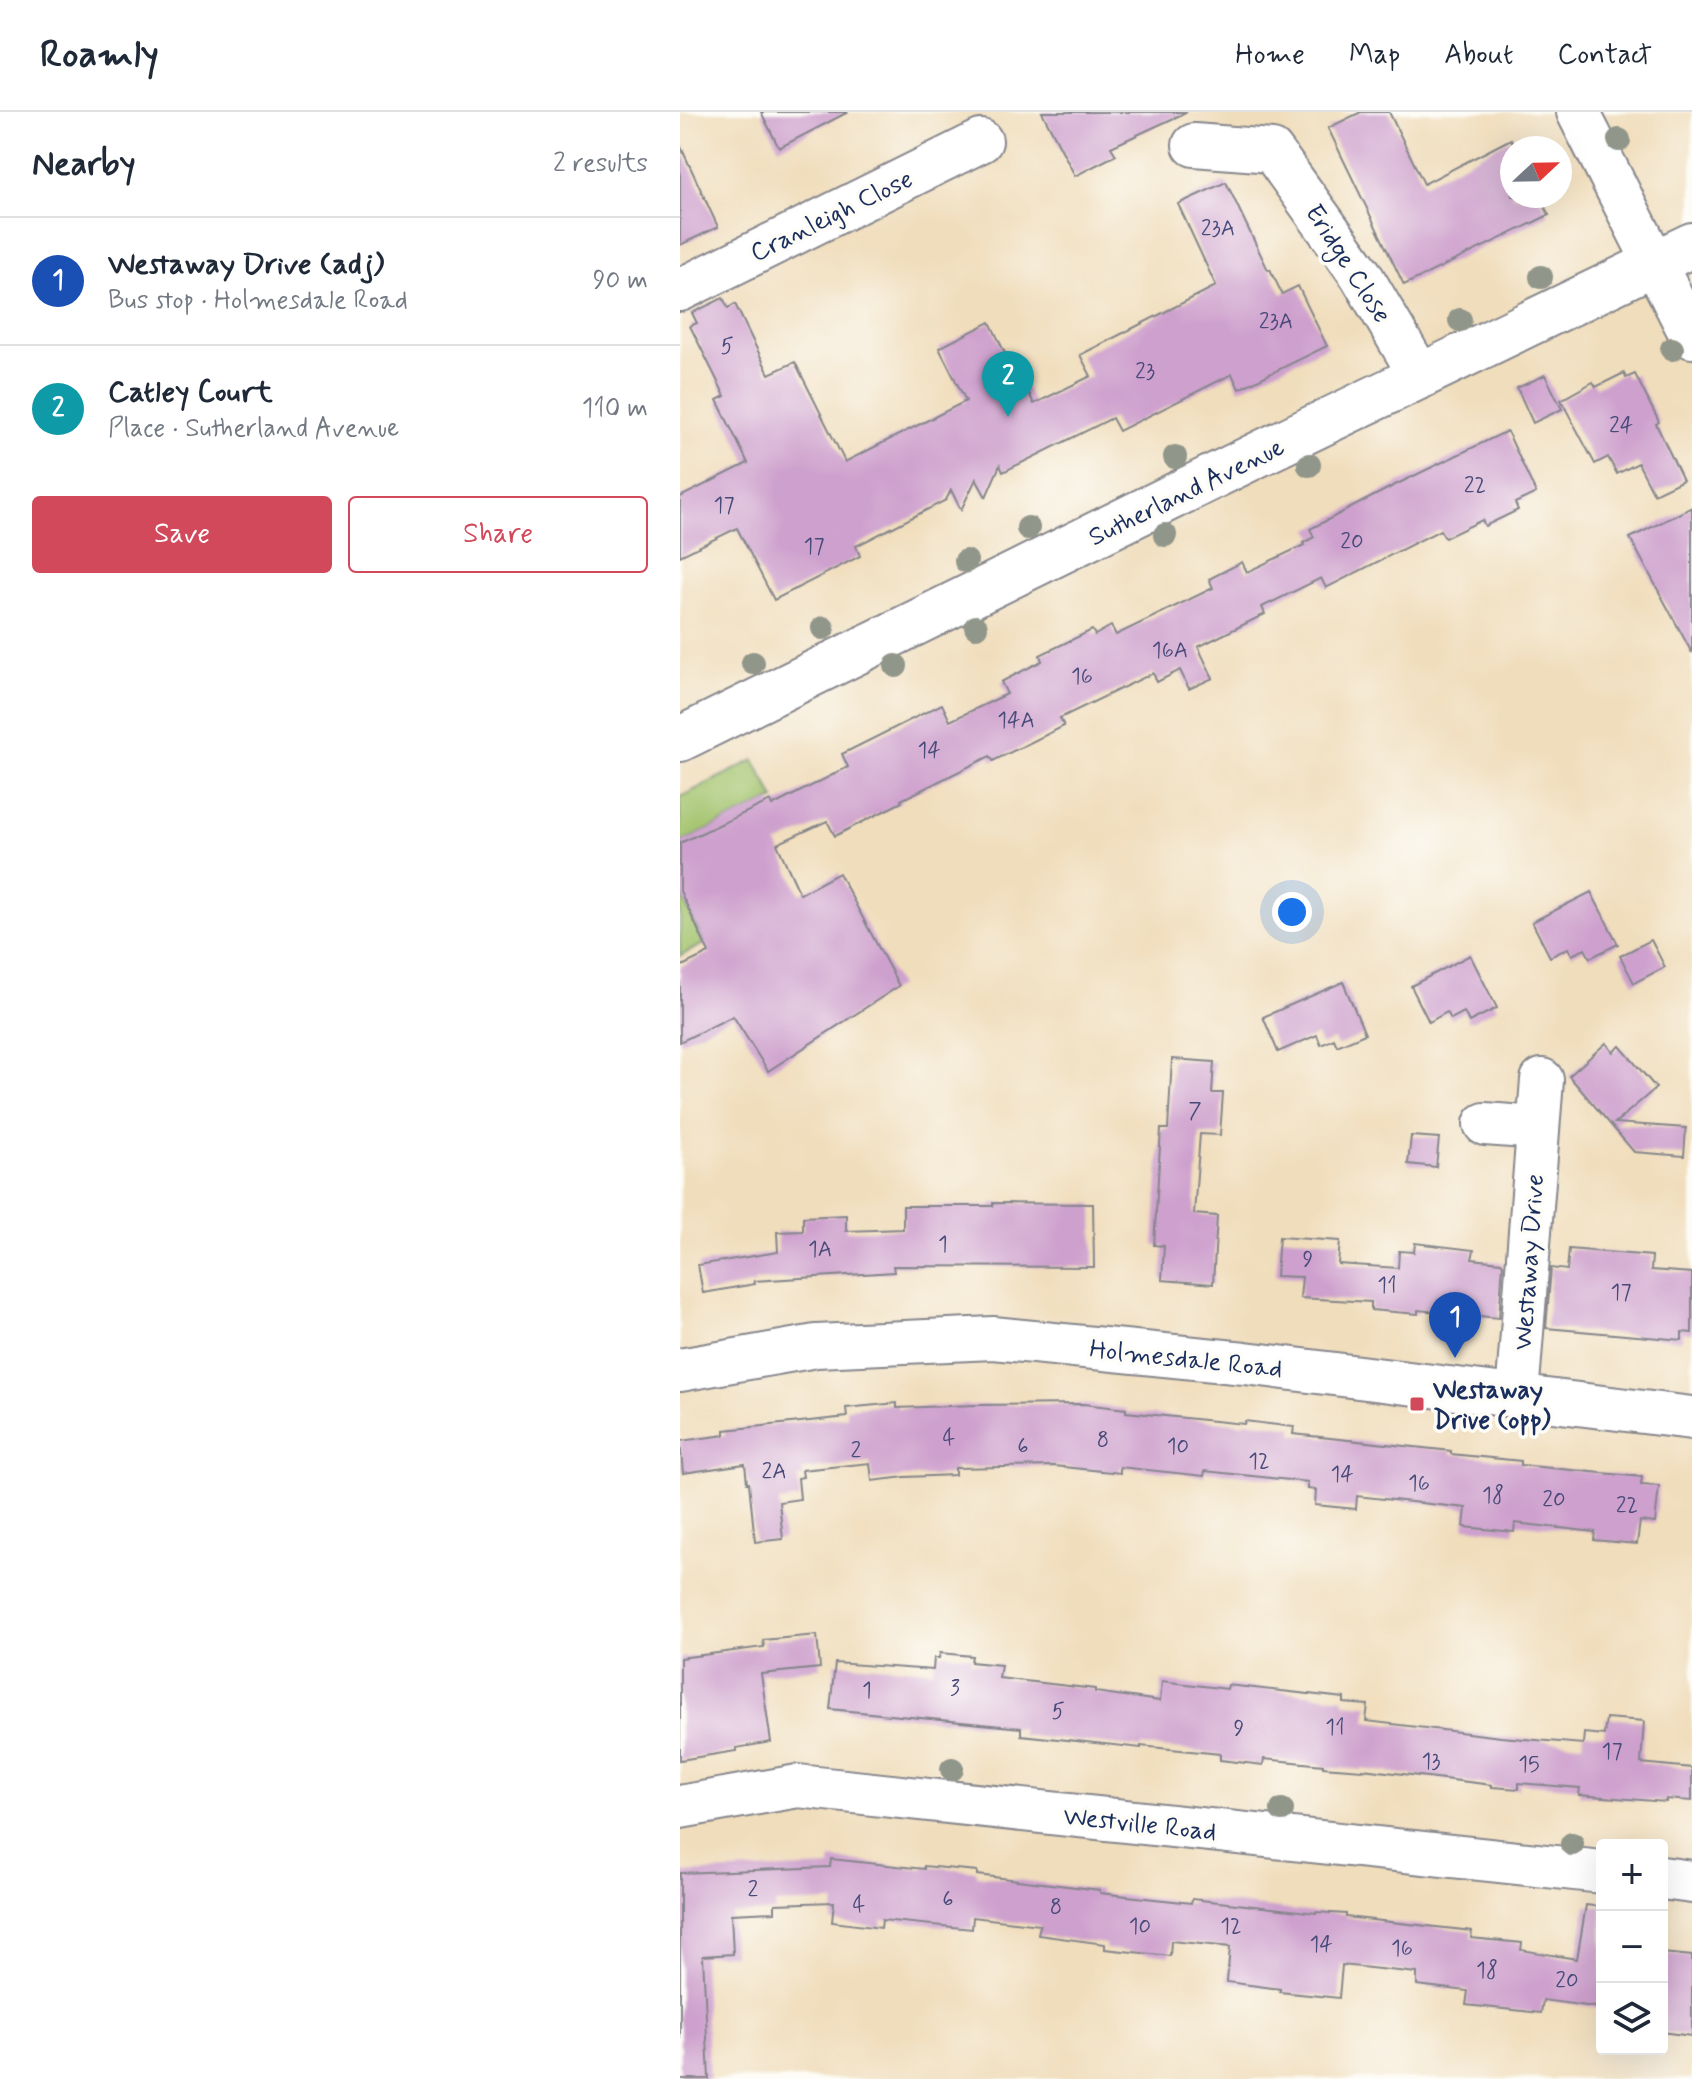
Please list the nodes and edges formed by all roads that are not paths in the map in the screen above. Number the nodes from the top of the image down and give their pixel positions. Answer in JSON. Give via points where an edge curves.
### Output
{"nodes":[{"id":1,"x":1578,"y":112,"type":"edge"},
{"id":2,"x":981,"y":141,"type":"dead end"},
{"id":3,"x":1194,"y":145,"type":"dead end"},
{"id":4,"x":1673,"y":254,"type":"edge"},
{"id":5,"x":680,"y":290,"type":"edge"},
{"id":6,"x":1692,"y":337,"type":"edge"},
{"id":7,"x":1421,"y":377,"type":"junction"},
{"id":8,"x":680,"y":739,"type":"edge"},
{"id":9,"x":1542,"y":1080,"type":"dead end"},
{"id":10,"x":1485,"y":1124,"type":"dead end"},
{"id":11,"x":1538,"y":1128,"type":"junction"},
{"id":12,"x":680,"y":1370,"type":"edge"},
{"id":13,"x":1517,"y":1396,"type":"junction"},
{"id":14,"x":1692,"y":1418,"type":"edge"},
{"id":15,"x":680,"y":1807,"type":"edge"},
{"id":16,"x":1596,"y":1871,"type":"edge"},
{"id":17,"x":1668,"y":1879,"type":"edge"},
{"id":18,"x":1692,"y":1882,"type":"edge"}],
"edges":[{"from":1,"to":4,"type":"street"},
{"from":2,"to":5,"type":"street","name":"Cranleigh Close"},
{"from":3,"to":7,"type":"street","name":"Eridge Close","via":[[1282,136]]},
{"from":4,"to":6,"type":"street"},
{"from":4,"to":7,"type":"main road","name":"Sutherland Avenue"},
{"from":7,"to":8,"type":"main road","name":"Sutherland Avenue"},
{"from":9,"to":11,"type":"street","name":"Westaway Drive"},
{"from":10,"to":11,"type":"street"},
{"from":11,"to":13,"type":"street","name":"Westaway Drive"},
{"from":12,"to":13,"type":"street","name":"Holmesdale Road","via":[[816,1346],[993,1338]]},
{"from":13,"to":14,"type":"street","name":"Holmesdale Road"},
{"from":15,"to":16,"type":"street","name":"Westville Road","via":[[798,1786]]},
{"from":17,"to":18,"type":"street"}]}
